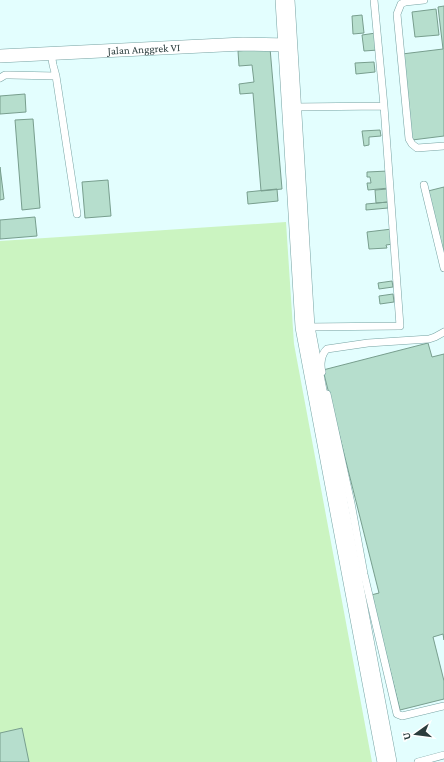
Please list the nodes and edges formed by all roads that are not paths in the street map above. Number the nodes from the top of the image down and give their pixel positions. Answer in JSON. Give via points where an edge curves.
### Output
{"nodes":[{"id":1,"x":285,"y":0,"type":"edge"},
{"id":2,"x":374,"y":0,"type":"edge"},
{"id":3,"x":424,"y":0,"type":"edge"},
{"id":4,"x":287,"y":45,"type":"junction"},
{"id":5,"x":51,"y":54,"type":"junction"},
{"id":6,"x":0,"y":56,"type":"edge"},
{"id":7,"x":56,"y":76,"type":"junction"},
{"id":8,"x":0,"y":78,"type":"edge"},
{"id":9,"x":384,"y":106,"type":"junction"},
{"id":10,"x":291,"y":107,"type":"junction"},
{"id":11,"x":444,"y":146,"type":"edge"},
{"id":12,"x":424,"y":184,"type":"dead end"},
{"id":13,"x":77,"y":214,"type":"dead end"},
{"id":14,"x":444,"y":268,"type":"edge"},
{"id":15,"x":305,"y":326,"type":"junction"},
{"id":16,"x":444,"y":332,"type":"edge"},
{"id":17,"x":323,"y":375,"type":"dead end"},
{"id":18,"x":326,"y":390,"type":"dead end"},
{"id":19,"x":444,"y":706,"type":"edge"},
{"id":20,"x":444,"y":755,"type":"edge"},
{"id":21,"x":387,"y":762,"type":"edge"},
{"id":22,"x":418,"y":762,"type":"edge"}],
"edges":[{"from":1,"to":4,"type":"street"},
{"from":2,"to":9,"type":"lane"},
{"from":3,"to":11,"type":"lane","via":[[401,4],[397,14],[409,139],[417,148]]},
{"from":4,"to":5,"type":"street","name":"Jalan Anggrek VI","via":[[243,44]]},
{"from":4,"to":10,"type":"street"},
{"from":5,"to":6,"type":"street","name":"Jalan Anggrek VI"},
{"from":5,"to":7,"type":"lane"},
{"from":7,"to":8,"type":"lane","via":[[5,75]]},
{"from":7,"to":13,"type":"lane"},
{"from":9,"to":10,"type":"lane"},
{"from":9,"to":15,"type":"lane","via":[[400,326]]},
{"from":10,"to":15,"type":"street"},
{"from":12,"to":14,"type":"lane"},
{"from":15,"to":21,"type":"street"},
{"from":16,"to":17,"type":"lane","via":[[429,339],[327,349],[322,355]]},
{"from":18,"to":19,"type":"lane","via":[[364,574],[397,714],[402,716]]},
{"from":20,"to":22,"type":"lane"}]}
